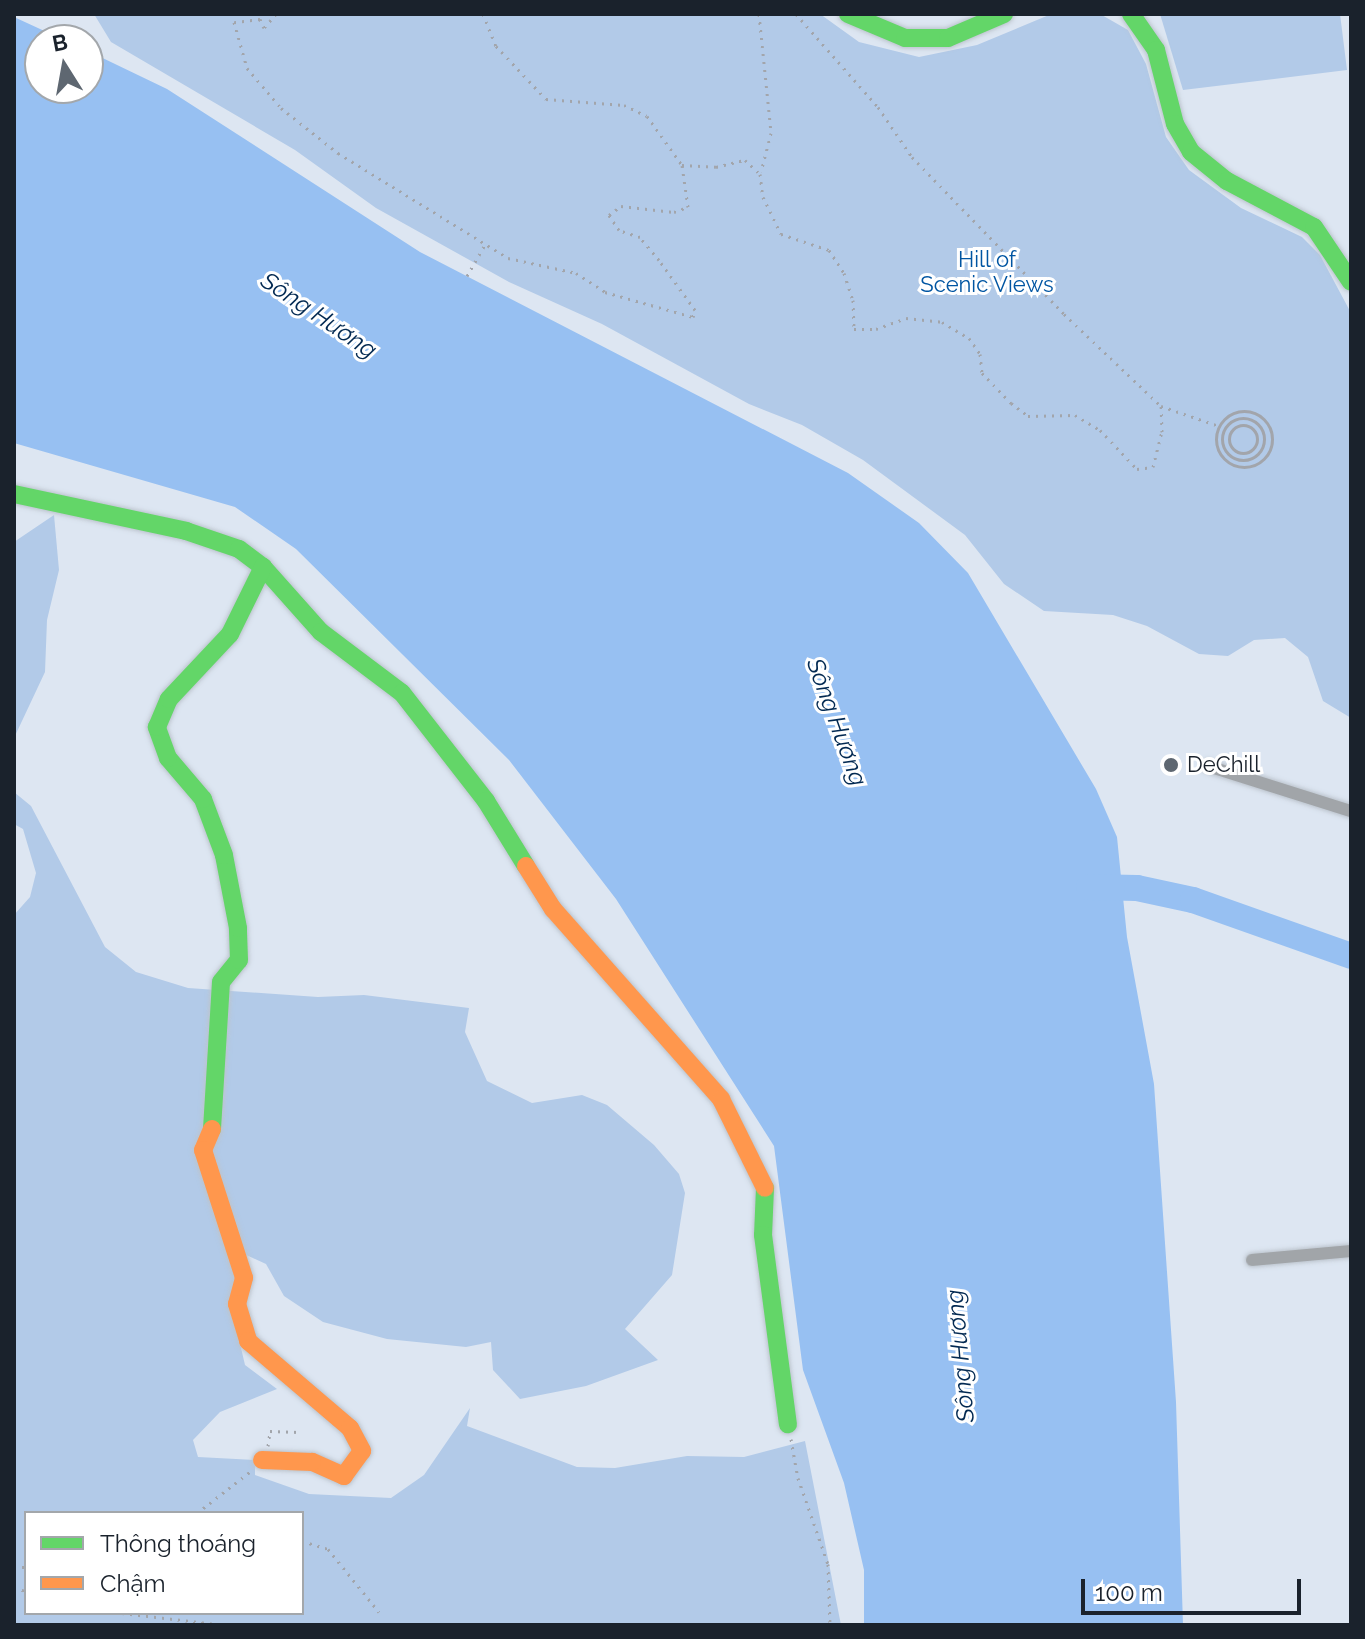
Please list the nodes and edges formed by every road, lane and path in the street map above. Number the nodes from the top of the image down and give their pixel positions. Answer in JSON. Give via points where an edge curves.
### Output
{"nodes":[{"id":1,"x":276,"y":14,"type":"edge"},
{"id":2,"x":483,"y":14,"type":"edge"},
{"id":3,"x":759,"y":14,"type":"edge"},
{"id":4,"x":796,"y":14,"type":"edge"},
{"id":5,"x":848,"y":14,"type":"edge"},
{"id":6,"x":1004,"y":14,"type":"edge"},
{"id":7,"x":1131,"y":14,"type":"edge"},
{"id":8,"x":682,"y":165,"type":"junction"},
{"id":9,"x":760,"y":174,"type":"junction"},
{"id":10,"x":486,"y":243,"type":"junction"},
{"id":11,"x":467,"y":276,"type":"dead end"},
{"id":12,"x":1351,"y":282,"type":"edge"},
{"id":13,"x":1161,"y":406,"type":"junction"},
{"id":14,"x":1257,"y":414,"type":"junction"},
{"id":15,"x":1253,"y":421,"type":"junction"},
{"id":16,"x":1218,"y":428,"type":"junction"},
{"id":17,"x":1224,"y":431,"type":"junction"},
{"id":18,"x":1230,"y":432,"type":"junction"},
{"id":19,"x":1255,"y":446,"type":"junction"},
{"id":20,"x":1262,"y":449,"type":"junction"},
{"id":21,"x":1233,"y":458,"type":"junction"},
{"id":22,"x":1230,"y":463,"type":"junction"},
{"id":23,"x":14,"y":494,"type":"edge"},
{"id":24,"x":263,"y":567,"type":"junction"},
{"id":25,"x":1208,"y":766,"type":"dead end"},
{"id":26,"x":1351,"y":811,"type":"edge"},
{"id":27,"x":1351,"y":1251,"type":"edge"},
{"id":28,"x":1252,"y":1260,"type":"dead end"},
{"id":29,"x":788,"y":1424,"type":"joint"},
{"id":30,"x":262,"y":1460,"type":"dead end"},
{"id":31,"x":304,"y":1542,"type":"edge"},
{"id":32,"x":379,"y":1612,"type":"dead end"},
{"id":33,"x":139,"y":1615,"type":"edge"},
{"id":34,"x":224,"y":1625,"type":"edge"},
{"id":35,"x":830,"y":1625,"type":"edge"}],
"edges":[{"from":1,"to":10,"type":"path","via":[[264,28],[260,19],[234,22],[247,68],[281,108],[338,153]]},
{"from":2,"to":8,"type":"path","via":[[496,46],[546,99],[624,105],[647,116]]},
{"from":3,"to":9,"type":"path","via":[[771,133]]},
{"from":4,"to":13,"type":"path","via":[[878,107],[912,157]]},
{"from":5,"to":6,"type":"street","via":[[905,38],[948,38]]},
{"from":7,"to":12,"type":"street","via":[[1156,50],[1175,124],[1191,152],[1227,181],[1314,227]]},
{"from":8,"to":9,"type":"path","via":[[716,167],[745,160]]},
{"from":8,"to":10,"type":"path","via":[[688,207],[674,212],[621,206],[609,215],[619,230],[640,237],[659,260],[695,310],[693,317],[605,292],[576,273],[508,258]]},
{"from":9,"to":13,"type":"path","via":[[763,197],[781,234],[829,250],[844,273],[853,300],[854,329],[876,329],[906,318],[942,322],[969,338],[980,354],[982,373],[1028,416],[1075,415],[1100,430],[1137,469],[1153,467],[1162,432]]},
{"from":10,"to":11,"type":"path"},
{"from":13,"to":16,"type":"path"},
{"from":14,"to":15,"type":"path"},
{"from":14,"to":16,"type":"path","via":[[1240,411]]},
{"from":14,"to":22,"type":"path","via":[[1272,435],[1268,452],[1254,465]]},
{"from":15,"to":17,"type":"path","via":[[1239,419]]},
{"from":15,"to":20,"type":"path","via":[[1262,430]]},
{"from":16,"to":17,"type":"path"},
{"from":16,"to":22,"type":"path","via":[[1216,445]]},
{"from":17,"to":18,"type":"path"},
{"from":17,"to":21,"type":"path","via":[[1223,447]]},
{"from":18,"to":19,"type":"path","via":[[1247,426],[1256,436]]},
{"from":18,"to":19,"type":"path","via":[[1236,452]]},
{"from":19,"to":20,"type":"path"},
{"from":20,"to":21,"type":"path","via":[[1246,460]]},
{"from":21,"to":22,"type":"path"},
{"from":23,"to":24,"type":"street","via":[[186,531],[239,549]]},
{"from":24,"to":29,"type":"street","via":[[321,632],[402,693],[486,801],[553,909],[721,1099],[765,1189],[763,1235]]},
{"from":24,"to":30,"type":"street","via":[[230,634],[169,699],[157,727],[168,758],[203,799],[224,855],[238,928],[239,960],[221,982],[216,1119],[203,1150],[244,1278],[237,1304],[248,1341],[350,1428],[362,1451],[344,1476],[312,1462]]},
{"from":25,"to":26,"type":"street"},
{"from":27,"to":28,"type":"street"},
{"from":29,"to":35,"type":"path","via":[[798,1478],[828,1564]]},
{"from":31,"to":32,"type":"path","via":[[328,1549]]},
{"from":33,"to":34,"type":"path"}]}
